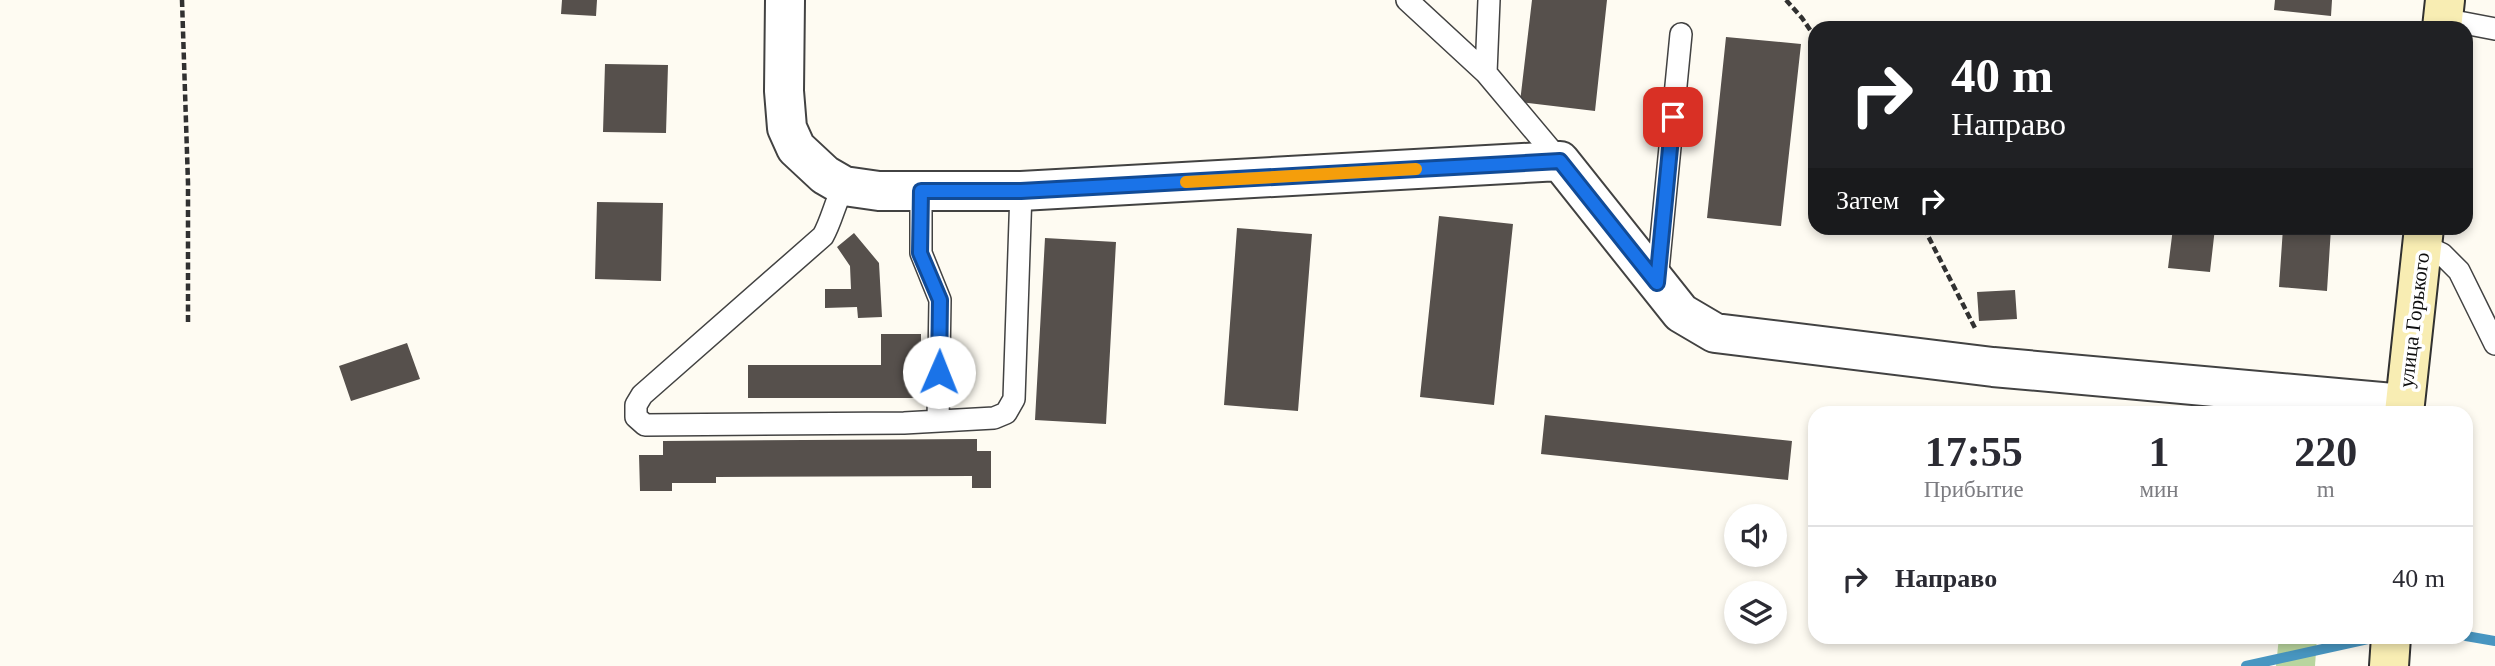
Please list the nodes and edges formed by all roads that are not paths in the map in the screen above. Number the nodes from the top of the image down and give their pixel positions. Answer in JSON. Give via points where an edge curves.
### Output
{"nodes":[{"id":1,"x":785,"y":0,"type":"edge"},
{"id":2,"x":1407,"y":0,"type":"edge"},
{"id":3,"x":1489,"y":0,"type":"edge"},
{"id":4,"x":2443,"y":16,"type":"edge"},
{"id":5,"x":2463,"y":21,"type":"edge"},
{"id":6,"x":2473,"y":24,"type":"edge"},
{"id":7,"x":2495,"y":29,"type":"edge"},
{"id":8,"x":1681,"y":34,"type":"dead end"},
{"id":9,"x":1486,"y":73,"type":"junction"},
{"id":10,"x":1560,"y":161,"type":"junction"},
{"id":11,"x":845,"y":186,"type":"junction"},
{"id":12,"x":921,"y":191,"type":"junction"},
{"id":13,"x":1021,"y":191,"type":"junction"},
{"id":14,"x":2424,"y":236,"type":"edge"},
{"id":15,"x":1657,"y":283,"type":"junction"},
{"id":16,"x":2495,"y":344,"type":"edge"},
{"id":17,"x":2384,"y":406,"type":"edge"},
{"id":18,"x":2404,"y":406,"type":"edge"},
{"id":19,"x":938,"y":421,"type":"junction"},
{"id":20,"x":2391,"y":644,"type":"edge"},
{"id":21,"x":2389,"y":666,"type":"edge"}],
"edges":[{"from":1,"to":11,"type":"street","via":[[787,128],[796,148],[825,175]]},
{"from":2,"to":9,"type":"lane"},
{"from":3,"to":9,"type":"lane"},
{"from":4,"to":5,"type":"lane"},
{"from":6,"to":7,"type":"lane"},
{"from":8,"to":15,"type":"lane"},
{"from":9,"to":10,"type":"lane"},
{"from":10,"to":13,"type":"street"},
{"from":10,"to":15,"type":"street"},
{"from":11,"to":12,"type":"street"},
{"from":11,"to":19,"type":"lane","via":[[823,236],[642,395],[636,417],[645,425],[669,426]]},
{"from":12,"to":13,"type":"street"},
{"from":12,"to":19,"type":"lane","via":[[920,253],[940,300]]},
{"from":13,"to":19,"type":"lane","via":[[1014,399],[1006,413],[994,418]]},
{"from":14,"to":16,"type":"lane","via":[[2459,271]]},
{"from":14,"to":18,"type":"main road","name":"улица Горького"},
{"from":15,"to":17,"type":"street","via":[[1681,313],[1715,332],[1993,367]]},
{"from":20,"to":21,"type":"main road"}]}
